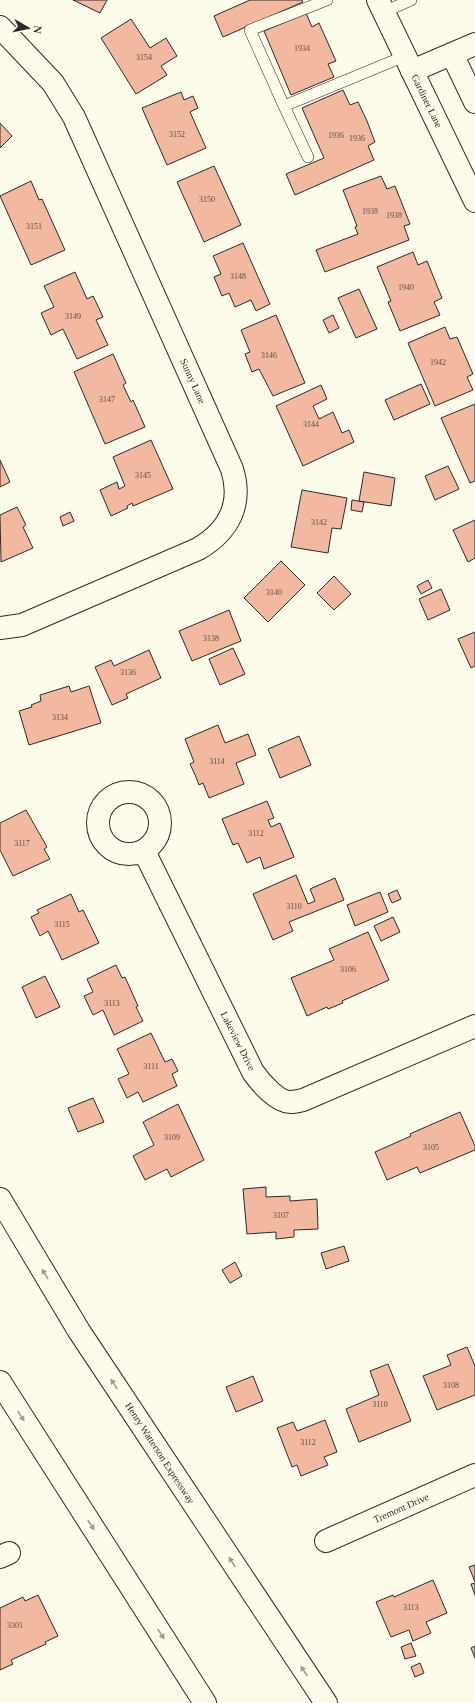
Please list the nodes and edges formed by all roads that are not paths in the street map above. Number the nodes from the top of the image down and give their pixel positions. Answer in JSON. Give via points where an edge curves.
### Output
{"nodes":[{"id":1,"x":327,"y":0,"type":"edge"},
{"id":2,"x":410,"y":0,"type":"edge"},
{"id":3,"x":381,"y":6,"type":"edge"},
{"id":4,"x":0,"y":28,"type":"edge"},
{"id":5,"x":475,"y":44,"type":"edge"},
{"id":6,"x":452,"y":54,"type":"junction"},
{"id":7,"x":409,"y":63,"type":"junction"},
{"id":8,"x":475,"y":102,"type":"edge"},
{"id":9,"x":284,"y":106,"type":"junction"},
{"id":10,"x":308,"y":157,"type":"dead end"},
{"id":11,"x":475,"y":201,"type":"edge"},
{"id":12,"x":0,"y":628,"type":"edge"},
{"id":13,"x":144,"y":851,"type":"dead end"},
{"id":14,"x":475,"y":1026,"type":"edge"},
{"id":15,"x":0,"y":1199,"type":"edge"},
{"id":16,"x":0,"y":1382,"type":"edge"},
{"id":17,"x":475,"y":1475,"type":"edge"},
{"id":18,"x":326,"y":1541,"type":"dead end"},
{"id":19,"x":205,"y":1703,"type":"edge"},
{"id":20,"x":326,"y":1703,"type":"edge"}],
"edges":[{"from":1,"to":9,"type":"lane","via":[[250,30]]},
{"from":2,"to":3,"type":"lane"},
{"from":3,"to":7,"type":"main road","name":"Gardiner Lane"},
{"from":4,"to":12,"type":"main road","name":"Sunny Lane","via":[[53,83],[74,117],[232,468],[236,494],[233,509],[222,531],[198,549],[22,625]]},
{"from":5,"to":6,"type":"main road"},
{"from":6,"to":7,"type":"main road"},
{"from":6,"to":8,"type":"main road"},
{"from":7,"to":9,"type":"lane"},
{"from":7,"to":11,"type":"main road","name":"Gardiner Lane"},
{"from":9,"to":10,"type":"lane"},
{"from":13,"to":14,"type":"main road","name":"Lakeview Drive","via":[[253,1072],[260,1083],[279,1098],[289,1102],[303,1100]]},
{"from":20,"to":15,"type":"main road","name":"Henry Watterson Expressway","one_way":true,"via":[[79,1331]]},
{"from":16,"to":19,"type":"main road","one_way":true},
{"from":17,"to":18,"type":"main road","name":"Tremont Drive"}]}
